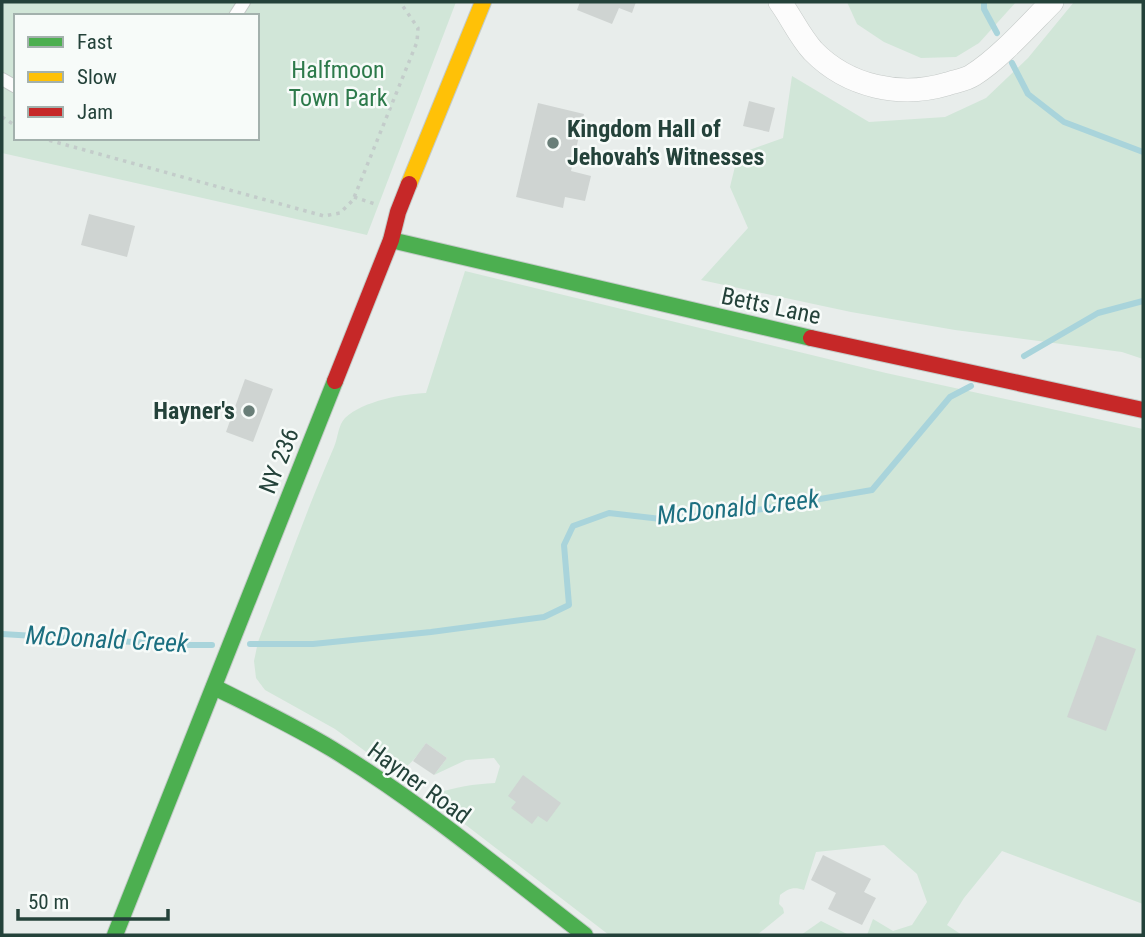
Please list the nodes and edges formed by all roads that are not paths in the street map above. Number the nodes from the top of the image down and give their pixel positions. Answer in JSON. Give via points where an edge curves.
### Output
{"nodes":[{"id":1,"x":483,"y":2,"type":"edge"},
{"id":2,"x":780,"y":2,"type":"edge"},
{"id":3,"x":1052,"y":2,"type":"edge"},
{"id":4,"x":391,"y":240,"type":"junction"},
{"id":5,"x":1143,"y":410,"type":"edge"},
{"id":6,"x":214,"y":687,"type":"junction"},
{"id":7,"x":115,"y":935,"type":"edge"},
{"id":8,"x":584,"y":935,"type":"edge"}],
"edges":[{"from":1,"to":4,"type":"street","name":"NY 236","number":"NY 236","via":[[398,212]]},
{"from":2,"to":3,"type":"street","via":[[813,50],[839,72],[894,91],[930,89],[972,76]]},
{"from":4,"to":5,"type":"street","name":"Betts Lane","via":[[692,312]]},
{"from":4,"to":6,"type":"street","name":"NY 236","number":"NY 236"},
{"from":6,"to":7,"type":"street","name":"NY 236","number":"NY 236"},
{"from":6,"to":8,"type":"street","name":"Hayner Road","via":[[295,727],[362,768]]}]}
